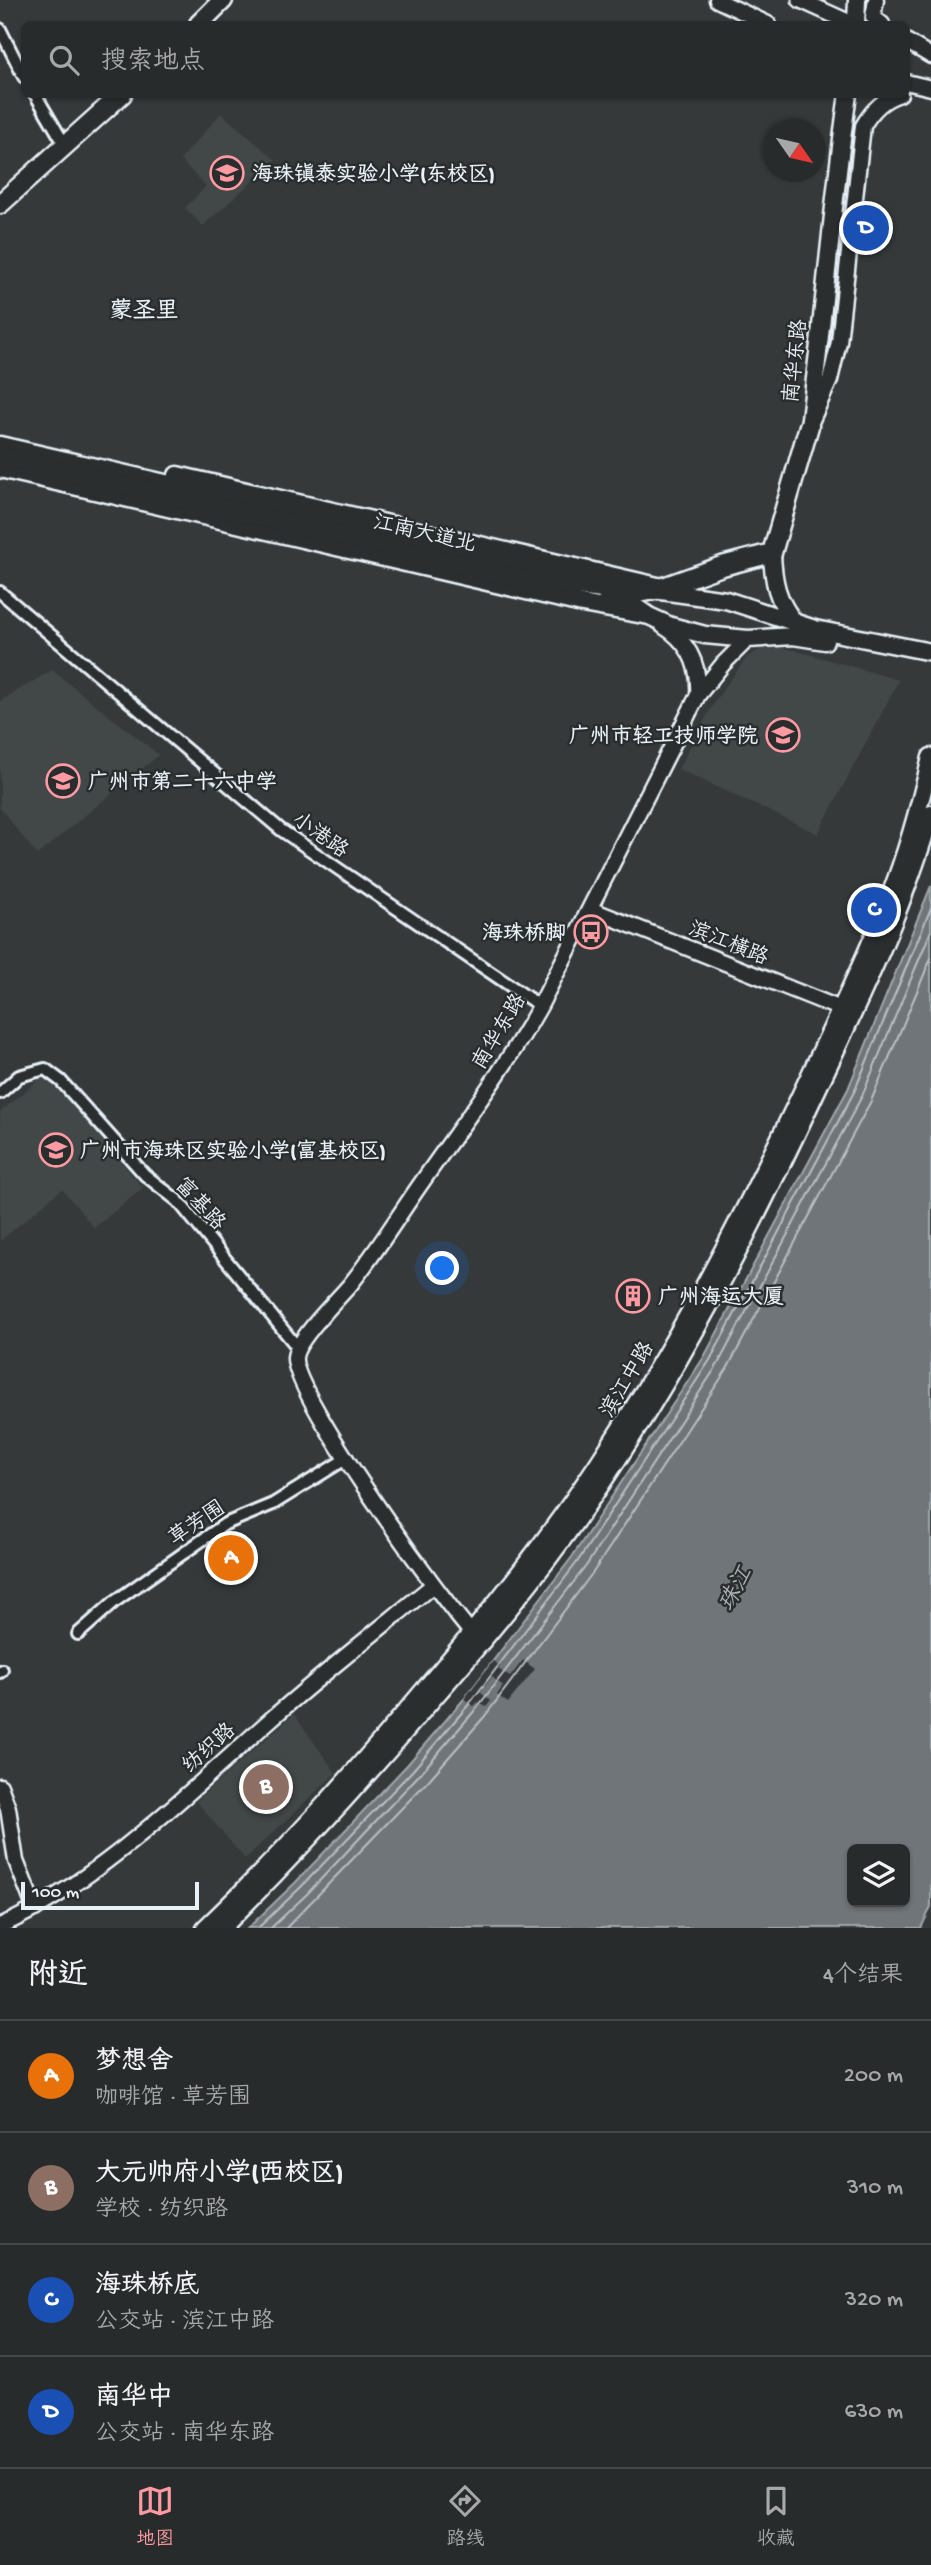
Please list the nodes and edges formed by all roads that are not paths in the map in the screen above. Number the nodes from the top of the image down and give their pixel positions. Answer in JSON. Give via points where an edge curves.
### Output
{"nodes":[{"id":1,"x":223,"y":0,"type":"edge"},
{"id":2,"x":717,"y":0,"type":"edge"},
{"id":3,"x":800,"y":0,"type":"edge"},
{"id":4,"x":857,"y":0,"type":"edge"},
{"id":5,"x":876,"y":0,"type":"edge"},
{"id":6,"x":202,"y":21,"type":"edge"},
{"id":7,"x":762,"y":21,"type":"edge"},
{"id":8,"x":847,"y":21,"type":"edge"},
{"id":9,"x":854,"y":21,"type":"edge"},
{"id":10,"x":875,"y":21,"type":"edge"},
{"id":11,"x":0,"y":29,"type":"edge"},
{"id":12,"x":910,"y":44,"type":"edge"},
{"id":13,"x":910,"y":50,"type":"edge"},
{"id":14,"x":931,"y":57,"type":"edge"},
{"id":15,"x":21,"y":71,"type":"edge"},
{"id":16,"x":910,"y":83,"type":"edge"},
{"id":17,"x":931,"y":89,"type":"edge"},
{"id":18,"x":910,"y":92,"type":"edge"},
{"id":19,"x":37,"y":98,"type":"edge"},
{"id":20,"x":118,"y":98,"type":"edge"},
{"id":21,"x":847,"y":98,"type":"edge"},
{"id":22,"x":893,"y":98,"type":"edge"},
{"id":23,"x":844,"y":122,"type":"junction"},
{"id":24,"x":65,"y":145,"type":"junction"},
{"id":25,"x":858,"y":175,"type":"junction"},
{"id":26,"x":0,"y":204,"type":"edge"},
{"id":27,"x":809,"y":426,"type":"junction"},
{"id":28,"x":0,"y":434,"type":"edge"},
{"id":29,"x":0,"y":444,"type":"edge"},
{"id":30,"x":0,"y":456,"type":"edge"},
{"id":31,"x":0,"y":469,"type":"edge"},
{"id":32,"x":772,"y":553,"type":"junction"},
{"id":33,"x":532,"y":581,"type":"junction"},
{"id":34,"x":664,"y":590,"type":"junction"},
{"id":35,"x":0,"y":592,"type":"edge"},
{"id":36,"x":649,"y":617,"type":"junction"},
{"id":37,"x":795,"y":622,"type":"junction"},
{"id":38,"x":837,"y":638,"type":"junction"},
{"id":39,"x":748,"y":639,"type":"junction"},
{"id":40,"x":931,"y":652,"type":"edge"},
{"id":41,"x":931,"y":660,"type":"edge"},
{"id":42,"x":698,"y":695,"type":"junction"},
{"id":43,"x":931,"y":757,"type":"edge"},
{"id":44,"x":931,"y":814,"type":"edge"},
{"id":45,"x":590,"y":909,"type":"junction"},
{"id":46,"x":540,"y":1006,"type":"junction"},
{"id":47,"x":846,"y":1011,"type":"junction"},
{"id":48,"x":0,"y":1093,"type":"edge"},
{"id":49,"x":296,"y":1356,"type":"junction"},
{"id":50,"x":347,"y":1458,"type":"junction"},
{"id":51,"x":433,"y":1585,"type":"junction"},
{"id":52,"x":78,"y":1634,"type":"dead end"},
{"id":53,"x":476,"y":1638,"type":"junction"},
{"id":54,"x":0,"y":1786,"type":"edge"},
{"id":55,"x":35,"y":1909,"type":"junction"},
{"id":56,"x":0,"y":1926,"type":"edge"},
{"id":57,"x":205,"y":1928,"type":"edge"},
{"id":58,"x":222,"y":1928,"type":"edge"}],
"edges":[{"from":1,"to":6,"type":"main road"},
{"from":2,"to":7,"type":"street"},
{"from":3,"to":8,"type":"street"},
{"from":4,"to":9,"type":"main road"},
{"from":5,"to":10,"type":"street"},
{"from":11,"to":15,"type":"street"},
{"from":12,"to":14,"type":"street"},
{"from":13,"to":14,"type":"street"},
{"from":16,"to":17,"type":"street"},
{"from":17,"to":18,"type":"street"},
{"from":19,"to":24,"type":"street"},
{"from":20,"to":24,"type":"main road"},
{"from":21,"to":23,"type":"main road","name":"南华东路"},
{"from":22,"to":25,"type":"street","via":[[873,110],[863,126]]},
{"from":23,"to":25,"type":"street"},
{"from":23,"to":27,"type":"main road","name":"南华东路"},
{"from":24,"to":26,"type":"main road"},
{"from":25,"to":27,"type":"street","via":[[839,342],[830,380]]},
{"from":27,"to":32,"type":"main road","name":"南华东路"},
{"from":28,"to":34,"type":"main road"},
{"from":29,"to":34,"type":"main road","name":"江南大道北","via":[[532,569]]},
{"from":30,"to":33,"type":"main road","name":"江南大道北"},
{"from":31,"to":36,"type":"main road"},
{"from":32,"to":34,"type":"main road","via":[[704,571]]},
{"from":32,"to":37,"type":"main road","name":"南华东路","via":[[777,593]]},
{"from":33,"to":34,"type":"main road","via":[[631,593]]},
{"from":33,"to":36,"type":"main road","name":"江南大道北","via":[[616,598]]},
{"from":34,"to":37,"type":"main road","name":"江南大道北","via":[[747,605]]},
{"from":35,"to":46,"type":"street","name":"小港路","via":[[281,830]]},
{"from":36,"to":39,"type":"main road","name":"江南大道北","via":[[689,632]]},
{"from":36,"to":42,"type":"street","via":[[687,646],[699,680]]},
{"from":37,"to":38,"type":"main road","name":"江南大道北"},
{"from":38,"to":39,"type":"main road","name":"江南大道北"},
{"from":38,"to":40,"type":"main road"},
{"from":38,"to":41,"type":"main road"},
{"from":39,"to":42,"type":"street","name":"南华东路"},
{"from":42,"to":45,"type":"street","name":"南华东路"},
{"from":43,"to":47,"type":"main road","name":"滨江中路","via":[[898,875]]},
{"from":44,"to":47,"type":"main road","name":"滨江中路","via":[[900,908]]},
{"from":45,"to":46,"type":"street","name":"南华东路"},
{"from":45,"to":47,"type":"street","name":"滨江横路"},
{"from":46,"to":49,"type":"street","name":"南华东路","via":[[483,1098]]},
{"from":47,"to":53,"type":"main road","name":"滨江中路","via":[[666,1354],[613,1441]]},
{"from":48,"to":49,"type":"street","name":"富基路","via":[[19,1076],[46,1069],[61,1081],[145,1175],[178,1201]]},
{"from":49,"to":50,"type":"street","via":[[304,1388]]},
{"from":50,"to":51,"type":"street"},
{"from":50,"to":52,"type":"street","name":"草芳围","via":[[273,1504],[225,1524],[114,1602]]},
{"from":51,"to":53,"type":"street"},
{"from":51,"to":55,"type":"street","name":"纺织路","via":[[296,1697],[156,1821]]},
{"from":53,"to":57,"type":"main road","name":"滨江中路","via":[[264,1870]]},
{"from":53,"to":58,"type":"main road","name":"滨江中路","via":[[327,1820]]},
{"from":54,"to":55,"type":"street","via":[[16,1861]]},
{"from":55,"to":56,"type":"street","name":"纺织路"}]}
